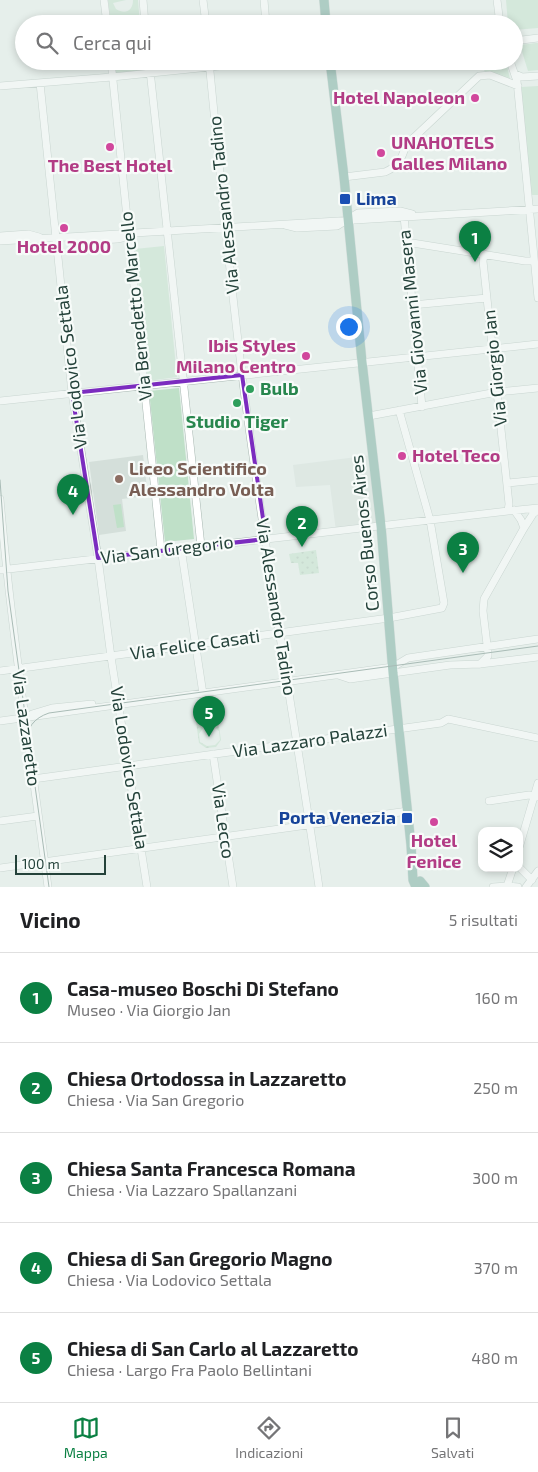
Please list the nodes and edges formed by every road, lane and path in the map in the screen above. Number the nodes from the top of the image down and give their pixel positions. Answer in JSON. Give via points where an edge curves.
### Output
{"nodes":[{"id":1,"x":104,"y":0,"type":"edge"},
{"id":2,"x":143,"y":0,"type":"edge"},
{"id":3,"x":204,"y":0,"type":"edge"},
{"id":4,"x":264,"y":0,"type":"edge"},
{"id":5,"x":324,"y":0,"type":"edge"},
{"id":6,"x":497,"y":0,"type":"edge"},
{"id":7,"x":106,"y":15,"type":"edge"},
{"id":8,"x":145,"y":15,"type":"edge"},
{"id":9,"x":205,"y":15,"type":"edge"},
{"id":10,"x":265,"y":15,"type":"edge"},
{"id":11,"x":325,"y":15,"type":"edge"},
{"id":12,"x":499,"y":15,"type":"edge"},
{"id":13,"x":538,"y":38,"type":"edge"},
{"id":14,"x":523,"y":40,"type":"edge"},
{"id":15,"x":112,"y":70,"type":"edge"},
{"id":16,"x":150,"y":70,"type":"edge"},
{"id":17,"x":171,"y":70,"type":"edge"},
{"id":18,"x":211,"y":70,"type":"edge"},
{"id":19,"x":331,"y":70,"type":"edge"},
{"id":20,"x":513,"y":70,"type":"edge"},
{"id":21,"x":151,"y":73,"type":"junction"},
{"id":22,"x":538,"y":76,"type":"edge"},
{"id":23,"x":112,"y":78,"type":"junction"},
{"id":24,"x":517,"y":80,"type":"junction"},
{"id":25,"x":40,"y":83,"type":"junction"},
{"id":26,"x":0,"y":86,"type":"edge"},
{"id":27,"x":344,"y":177,"type":"junction"},
{"id":28,"x":529,"y":209,"type":"junction"},
{"id":29,"x":538,"y":209,"type":"edge"},
{"id":30,"x":418,"y":215,"type":"junction"},
{"id":31,"x":404,"y":216,"type":"junction"},
{"id":32,"x":349,"y":218,"type":"junction"},
{"id":33,"x":225,"y":227,"type":"junction"},
{"id":34,"x":167,"y":230,"type":"junction"},
{"id":35,"x":128,"y":233,"type":"junction"},
{"id":36,"x":0,"y":236,"type":"edge"},
{"id":37,"x":44,"y":238,"type":"junction"},
{"id":38,"x":56,"y":238,"type":"junction"},
{"id":39,"x":0,"y":241,"type":"edge"},
{"id":40,"x":406,"y":242,"type":"junction"},
{"id":41,"x":484,"y":254,"type":"junction"},
{"id":42,"x":534,"y":261,"type":"junction"},
{"id":43,"x":487,"y":298,"type":"junction"},
{"id":44,"x":538,"y":298,"type":"edge"},
{"id":45,"x":412,"y":305,"type":"junction"},
{"id":46,"x":538,"y":344,"type":"edge"},
{"id":47,"x":493,"y":349,"type":"junction"},
{"id":48,"x":417,"y":356,"type":"junction"},
{"id":49,"x":362,"y":362,"type":"junction"},
{"id":50,"x":242,"y":374,"type":"junction"},
{"id":51,"x":184,"y":381,"type":"junction"},
{"id":52,"x":144,"y":386,"type":"junction"},
{"id":53,"x":538,"y":388,"type":"edge"},
{"id":54,"x":497,"y":392,"type":"junction"},
{"id":55,"x":72,"y":393,"type":"junction"},
{"id":56,"x":0,"y":401,"type":"edge"},
{"id":57,"x":422,"y":407,"type":"junction"},
{"id":58,"x":399,"y":410,"type":"junction"},
{"id":59,"x":369,"y":416,"type":"junction"},
{"id":60,"x":538,"y":480,"type":"edge"},
{"id":61,"x":507,"y":483,"type":"junction"},
{"id":62,"x":0,"y":499,"type":"edge"},
{"id":63,"x":538,"y":509,"type":"edge"},
{"id":64,"x":511,"y":510,"type":"junction"},
{"id":65,"x":430,"y":520,"type":"junction"},
{"id":66,"x":381,"y":526,"type":"junction"},
{"id":67,"x":524,"y":528,"type":"junction"},
{"id":68,"x":1,"y":533,"type":"edge"},
{"id":69,"x":266,"y":539,"type":"junction"},
{"id":70,"x":201,"y":546,"type":"junction"},
{"id":71,"x":181,"y":548,"type":"junction"},
{"id":72,"x":161,"y":550,"type":"junction"},
{"id":73,"x":98,"y":558,"type":"junction"},
{"id":74,"x":3,"y":570,"type":"edge"},
{"id":75,"x":389,"y":618,"type":"junction"},
{"id":76,"x":280,"y":633,"type":"junction"},
{"id":77,"x":538,"y":639,"type":"edge"},
{"id":78,"x":196,"y":644,"type":"junction"},
{"id":79,"x":488,"y":646,"type":"junction"},
{"id":80,"x":111,"y":657,"type":"junction"},
{"id":81,"x":538,"y":657,"type":"edge"},
{"id":82,"x":480,"y":664,"type":"junction"},
{"id":83,"x":18,"y":669,"type":"junction"},
{"id":84,"x":393,"y":670,"type":"junction"},
{"id":85,"x":0,"y":672,"type":"edge"},
{"id":86,"x":288,"y":682,"type":"junction"},
{"id":87,"x":203,"y":694,"type":"junction"},
{"id":88,"x":120,"y":705,"type":"junction"},
{"id":89,"x":24,"y":718,"type":"junction"},
{"id":90,"x":0,"y":721,"type":"edge"},
{"id":91,"x":399,"y":728,"type":"junction"},
{"id":92,"x":538,"y":738,"type":"edge"},
{"id":93,"x":296,"y":742,"type":"junction"},
{"id":94,"x":217,"y":754,"type":"junction"},
{"id":95,"x":129,"y":766,"type":"junction"},
{"id":96,"x":32,"y":779,"type":"junction"},
{"id":97,"x":538,"y":782,"type":"edge"},
{"id":98,"x":536,"y":797,"type":"edge"},
{"id":99,"x":489,"y":801,"type":"dead end"},
{"id":100,"x":408,"y":811,"type":"junction"},
{"id":101,"x":38,"y":816,"type":"junction"},
{"id":102,"x":0,"y":821,"type":"edge"},
{"id":103,"x":309,"y":825,"type":"junction"},
{"id":104,"x":523,"y":836,"type":"edge"},
{"id":105,"x":225,"y":837,"type":"junction"},
{"id":106,"x":142,"y":848,"type":"junction"},
{"id":107,"x":44,"y":862,"type":"junction"},
{"id":108,"x":0,"y":868,"type":"edge"},
{"id":109,"x":538,"y":871,"type":"edge"},
{"id":110,"x":512,"y":872,"type":"edge"},
{"id":111,"x":523,"y":872,"type":"edge"},
{"id":112,"x":532,"y":880,"type":"junction"},
{"id":113,"x":319,"y":885,"type":"edge"},
{"id":114,"x":420,"y":886,"type":"edge"},
{"id":115,"x":507,"y":886,"type":"junction"},
{"id":116,"x":48,"y":887,"type":"edge"},
{"id":117,"x":147,"y":887,"type":"edge"},
{"id":118,"x":233,"y":887,"type":"edge"},
{"id":119,"x":493,"y":887,"type":"edge"},
{"id":120,"x":518,"y":887,"type":"edge"},
{"id":121,"x":526,"y":887,"type":"edge"}],
"edges":[{"from":1,"to":7,"type":"street"},
{"from":2,"to":8,"type":"street"},
{"from":3,"to":9,"type":"street"},
{"from":4,"to":10,"type":"street"},
{"from":5,"to":11,"type":"main road"},
{"from":6,"to":12,"type":"street"},
{"from":13,"to":14,"type":"street"},
{"from":15,"to":23,"type":"street","name":"Via Benedetto Marcello"},
{"from":16,"to":21,"type":"street"},
{"from":17,"to":21,"type":"street"},
{"from":18,"to":33,"type":"street","name":"Via Alessandro Tadino"},
{"from":19,"to":27,"type":"main road"},
{"from":20,"to":24,"type":"street"},
{"from":21,"to":23,"type":"street"},
{"from":21,"to":34,"type":"street"},
{"from":22,"to":24,"type":"street"},
{"from":23,"to":25,"type":"street"},
{"from":23,"to":35,"type":"street","name":"Via Benedetto Marcello"},
{"from":24,"to":27,"type":"street","via":[[483,74],[406,145],[404,156],[387,172]]},
{"from":24,"to":28,"type":"street"},
{"from":25,"to":26,"type":"street"},
{"from":25,"to":38,"type":"street","name":"Via Lodovico Settala"},
{"from":27,"to":32,"type":"main road","name":"Corso Buenos Aires"},
{"from":28,"to":29,"type":"street"},
{"from":28,"to":30,"type":"street"},
{"from":28,"to":42,"type":"street"},
{"from":30,"to":31,"type":"street"},
{"from":30,"to":32,"type":"street","via":[[400,211],[358,213]]},
{"from":31,"to":32,"type":"street"},
{"from":31,"to":40,"type":"street","name":"Via Giovanni Masera"},
{"from":32,"to":33,"type":"street","via":[[337,226],[298,228],[280,223]]},
{"from":32,"to":49,"type":"main road","name":"Corso Buenos Aires"},
{"from":33,"to":34,"type":"street"},
{"from":33,"to":50,"type":"street","name":"Via Alessandro Tadino"},
{"from":34,"to":35,"type":"street"},
{"from":34,"to":51,"type":"street"},
{"from":35,"to":38,"type":"street"},
{"from":35,"to":52,"type":"street","name":"Via Benedetto Marcello"},
{"from":36,"to":37,"type":"street","via":[[30,234]]},
{"from":37,"to":38,"type":"street"},
{"from":37,"to":39,"type":"street"},
{"from":38,"to":55,"type":"street","name":"Via Lodovico Settala"},
{"from":40,"to":41,"type":"street"},
{"from":40,"to":45,"type":"street","name":"Via Giovanni Masera"},
{"from":41,"to":42,"type":"street"},
{"from":41,"to":43,"type":"street","name":"Via Giorgio Jan"},
{"from":42,"to":44,"type":"street"},
{"from":43,"to":45,"type":"street"},
{"from":43,"to":47,"type":"street","name":"Via Giorgio Jan"},
{"from":45,"to":48,"type":"street","name":"Via Giovanni Masera"},
{"from":46,"to":47,"type":"street"},
{"from":47,"to":48,"type":"street"},
{"from":47,"to":54,"type":"street","name":"Via Giorgio Jan"},
{"from":48,"to":49,"type":"street"},
{"from":48,"to":57,"type":"street","name":"Via Giovanni Masera"},
{"from":49,"to":50,"type":"street"},
{"from":49,"to":59,"type":"main road","name":"Corso Buenos Aires"},
{"from":50,"to":51,"type":"street"},
{"from":50,"to":69,"type":"street","name":"Via Alessandro Tadino"},
{"from":51,"to":52,"type":"street"},
{"from":51,"to":70,"type":"street"},
{"from":52,"to":55,"type":"street"},
{"from":52,"to":72,"type":"street","name":"Via Benedetto Marcello"},
{"from":53,"to":54,"type":"street"},
{"from":54,"to":57,"type":"street"},
{"from":54,"to":61,"type":"street","name":"Via Giorgio Jan"},
{"from":55,"to":56,"type":"street"},
{"from":55,"to":73,"type":"street","name":"Via Lodovico Settala"},
{"from":57,"to":58,"type":"street"},
{"from":58,"to":59,"type":"street"},
{"from":58,"to":65,"type":"street"},
{"from":59,"to":66,"type":"main road","name":"Corso Buenos Aires"},
{"from":60,"to":61,"type":"street"},
{"from":61,"to":64,"type":"street","name":"Via Giorgio Jan"},
{"from":62,"to":68,"type":"street","name":"Via Lazzaretto"},
{"from":63,"to":64,"type":"street","name":"Via San Gregorio"},
{"from":63,"to":67,"type":"street"},
{"from":64,"to":65,"type":"street","name":"Via San Gregorio"},
{"from":64,"to":67,"type":"street"},
{"from":65,"to":66,"type":"street","name":"Via San Gregorio"},
{"from":65,"to":75,"type":"street","name":"Via Felice Casati","via":[[444,603],[442,608]]},
{"from":66,"to":69,"type":"street","name":"Via San Gregorio"},
{"from":66,"to":75,"type":"main road","name":"Corso Buenos Aires"},
{"from":67,"to":79,"type":"street","via":[[486,594],[483,611]]},
{"from":68,"to":74,"type":"street","name":"Via Lazzaretto"},
{"from":69,"to":70,"type":"street","name":"Via San Gregorio"},
{"from":69,"to":76,"type":"street","name":"Via Alessandro Tadino"},
{"from":70,"to":71,"type":"street","name":"Via San Gregorio"},
{"from":71,"to":72,"type":"street","name":"Via San Gregorio"},
{"from":71,"to":78,"type":"street"},
{"from":72,"to":73,"type":"street","name":"Via San Gregorio"},
{"from":73,"to":74,"type":"street","name":"Via San Gregorio"},
{"from":73,"to":80,"type":"street","name":"Via Lodovico Settala"},
{"from":74,"to":83,"type":"street","name":"Via Lazzaretto"},
{"from":75,"to":76,"type":"street","name":"Via Felice Casati"},
{"from":75,"to":84,"type":"main road","name":"Corso Buenos Aires"},
{"from":76,"to":78,"type":"street","name":"Via Felice Casati"},
{"from":76,"to":86,"type":"street","name":"Via Alessandro Tadino"},
{"from":77,"to":79,"type":"street"},
{"from":78,"to":80,"type":"street","name":"Via Felice Casati"},
{"from":78,"to":87,"type":"street"},
{"from":79,"to":82,"type":"street","via":[[488,656]]},
{"from":79,"to":84,"type":"street","via":[[408,658]]},
{"from":80,"to":83,"type":"street","name":"Via Felice Casati"},
{"from":80,"to":88,"type":"street","name":"Via Lodovico Settala"},
{"from":81,"to":82,"type":"street"},
{"from":82,"to":84,"type":"street"},
{"from":83,"to":85,"type":"street","name":"Via Felice Casati"},
{"from":83,"to":89,"type":"street","name":"Via Lazzaretto"},
{"from":84,"to":86,"type":"street"},
{"from":84,"to":91,"type":"main road","name":"Corso Buenos Aires"},
{"from":86,"to":87,"type":"street"},
{"from":86,"to":93,"type":"street","name":"Via Alessandro Tadino"},
{"from":87,"to":88,"type":"street"},
{"from":88,"to":89,"type":"street"},
{"from":88,"to":95,"type":"street","name":"Via Lodovico Settala"},
{"from":89,"to":90,"type":"street"},
{"from":89,"to":96,"type":"street","name":"Via Lazzaretto"},
{"from":91,"to":92,"type":"street","name":"Via Lazzaro Palazzi","via":[[448,719]]},
{"from":91,"to":93,"type":"street","name":"Via Lazzaro Palazzi"},
{"from":91,"to":100,"type":"main road","name":"Corso Buenos Aires"},
{"from":93,"to":94,"type":"street","name":"Via Lazzaro Palazzi"},
{"from":93,"to":103,"type":"street","name":"Via Alessandro Tadino"},
{"from":94,"to":95,"type":"street","name":"Via Lazzaro Palazzi"},
{"from":94,"to":105,"type":"street","name":"Via Lecco"},
{"from":95,"to":96,"type":"street"},
{"from":95,"to":106,"type":"street","name":"Via Lodovico Settala"},
{"from":96,"to":101,"type":"street","name":"Via Lazzaretto"},
{"from":97,"to":98,"type":"street"},
{"from":98,"to":99,"type":"street","via":[[529,795]]},
{"from":98,"to":104,"type":"street"},
{"from":100,"to":103,"type":"street"},
{"from":100,"to":114,"type":"main road","name":"Corso Buenos Aires","via":[[413,880]]},
{"from":101,"to":102,"type":"street"},
{"from":101,"to":107,"type":"street","name":"Via Lazzaretto"},
{"from":103,"to":105,"type":"street"},
{"from":103,"to":113,"type":"street","name":"Via Alessandro Tadino"},
{"from":105,"to":106,"type":"street"},
{"from":105,"to":118,"type":"street","name":"Via Lecco"},
{"from":106,"to":107,"type":"street"},
{"from":106,"to":117,"type":"street","name":"Via Lodovico Settala"},
{"from":107,"to":108,"type":"street"},
{"from":107,"to":116,"type":"street","name":"Via Lazzaretto"},
{"from":109,"to":112,"type":"street"},
{"from":110,"to":115,"type":"street"},
{"from":111,"to":112,"type":"street"},
{"from":112,"to":121,"type":"street"},
{"from":115,"to":119,"type":"street"},
{"from":115,"to":120,"type":"street"}]}
